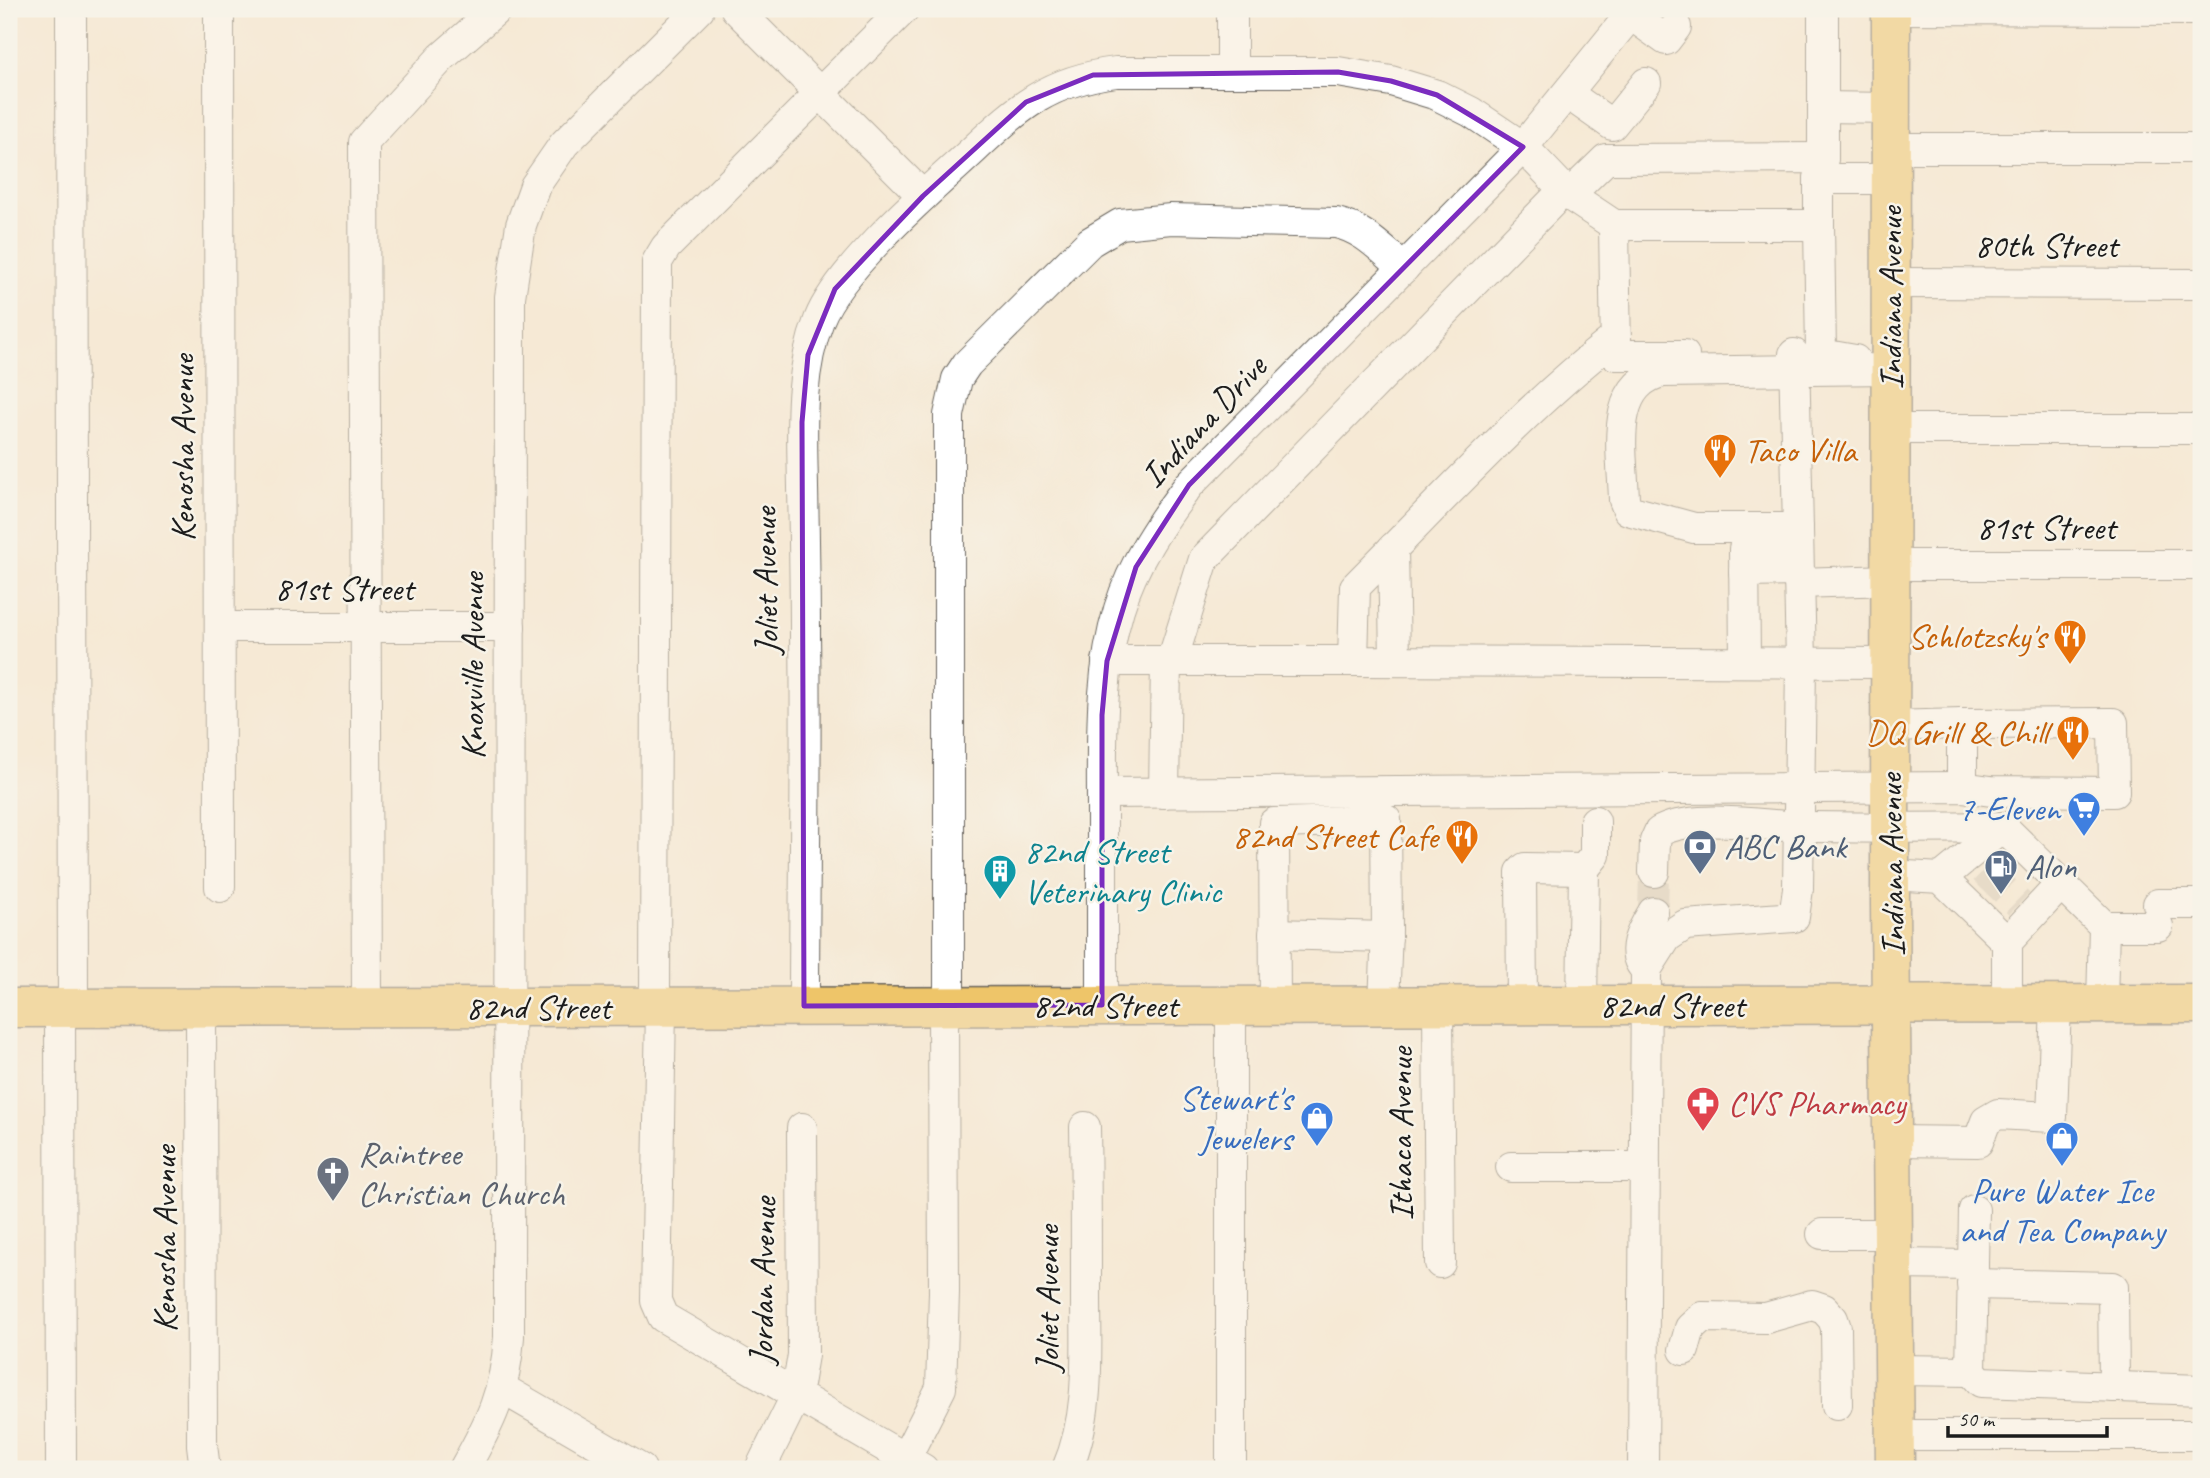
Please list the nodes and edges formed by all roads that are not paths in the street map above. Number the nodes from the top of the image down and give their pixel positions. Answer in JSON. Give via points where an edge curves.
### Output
{"nodes":[{"id":1,"x":72,"y":9,"type":"edge"},
{"id":2,"x":219,"y":9,"type":"edge"},
{"id":3,"x":497,"y":9,"type":"edge"},
{"id":4,"x":699,"y":9,"type":"edge"},
{"id":5,"x":736,"y":9,"type":"edge"},
{"id":6,"x":904,"y":9,"type":"edge"},
{"id":7,"x":1233,"y":9,"type":"edge"},
{"id":8,"x":1823,"y":9,"type":"edge"},
{"id":9,"x":1891,"y":9,"type":"edge"},
{"id":10,"x":2201,"y":10,"type":"edge"},
{"id":11,"x":1633,"y":12,"type":"edge"},
{"id":12,"x":1684,"y":16,"type":"edge"},
{"id":13,"x":1232,"y":71,"type":"junction"},
{"id":14,"x":1646,"y":83,"type":"dead end"},
{"id":15,"x":820,"y":93,"type":"junction"},
{"id":16,"x":1567,"y":94,"type":"junction"},
{"id":17,"x":1823,"y":107,"type":"junction"},
{"id":18,"x":1891,"y":108,"type":"junction"},
{"id":19,"x":1523,"y":147,"type":"junction"},
{"id":20,"x":2201,"y":148,"type":"edge"},
{"id":21,"x":1891,"y":163,"type":"junction"},
{"id":22,"x":1821,"y":168,"type":"junction"},
{"id":23,"x":1567,"y":192,"type":"junction"},
{"id":24,"x":923,"y":196,"type":"junction"},
{"id":25,"x":1614,"y":225,"type":"junction"},
{"id":26,"x":1819,"y":225,"type":"junction"},
{"id":27,"x":1404,"y":268,"type":"junction"},
{"id":28,"x":1891,"y":283,"type":"junction"},
{"id":29,"x":2201,"y":284,"type":"edge"},
{"id":30,"x":1616,"y":337,"type":"junction"},
{"id":31,"x":1803,"y":360,"type":"junction"},
{"id":32,"x":1890,"y":365,"type":"junction"},
{"id":33,"x":1890,"y":429,"type":"junction"},
{"id":34,"x":2201,"y":429,"type":"edge"},
{"id":35,"x":1393,"y":548,"type":"junction"},
{"id":36,"x":1798,"y":558,"type":"junction"},
{"id":37,"x":2201,"y":565,"type":"edge"},
{"id":38,"x":1890,"y":573,"type":"junction"},
{"id":39,"x":221,"y":627,"type":"junction"},
{"id":40,"x":364,"y":627,"type":"junction"},
{"id":41,"x":510,"y":627,"type":"junction"},
{"id":42,"x":1107,"y":661,"type":"junction"},
{"id":43,"x":1169,"y":661,"type":"junction"},
{"id":44,"x":1353,"y":661,"type":"junction"},
{"id":45,"x":1395,"y":661,"type":"junction"},
{"id":46,"x":1745,"y":662,"type":"junction"},
{"id":47,"x":1801,"y":662,"type":"junction"},
{"id":48,"x":1890,"y":663,"type":"junction"},
{"id":49,"x":1962,"y":724,"type":"junction"},
{"id":50,"x":1890,"y":726,"type":"junction"},
{"id":51,"x":1962,"y":787,"type":"junction"},
{"id":52,"x":1801,"y":790,"type":"junction"},
{"id":53,"x":1890,"y":790,"type":"junction"},
{"id":54,"x":1102,"y":793,"type":"junction"},
{"id":55,"x":1164,"y":793,"type":"junction"},
{"id":56,"x":1595,"y":821,"type":"dead end"},
{"id":57,"x":1798,"y":827,"type":"junction"},
{"id":58,"x":2003,"y":827,"type":"junction"},
{"id":59,"x":1891,"y":828,"type":"junction"},
{"id":60,"x":1584,"y":869,"type":"junction"},
{"id":61,"x":1654,"y":872,"type":"tunnel mouth"},
{"id":62,"x":1890,"y":874,"type":"junction"},
{"id":63,"x":1941,"y":878,"type":"junction"},
{"id":64,"x":2060,"y":885,"type":"junction"},
{"id":65,"x":220,"y":887,"type":"dead end"},
{"id":66,"x":2201,"y":904,"type":"edge"},
{"id":67,"x":1653,"y":912,"type":"tunnel mouth"},
{"id":68,"x":2104,"y":926,"type":"junction"},
{"id":69,"x":1274,"y":934,"type":"junction"},
{"id":70,"x":1387,"y":937,"type":"junction"},
{"id":71,"x":2007,"y":942,"type":"junction"},
{"id":72,"x":1646,"y":987,"type":"junction"},
{"id":73,"x":1893,"y":1004,"type":"junction"},
{"id":74,"x":2007,"y":1004,"type":"junction"},
{"id":75,"x":2056,"y":1004,"type":"junction"},
{"id":76,"x":2102,"y":1004,"type":"junction"},
{"id":77,"x":2201,"y":1004,"type":"edge"},
{"id":78,"x":1102,"y":1005,"type":"junction"},
{"id":79,"x":1231,"y":1005,"type":"junction"},
{"id":80,"x":1275,"y":1005,"type":"junction"},
{"id":81,"x":1384,"y":1005,"type":"junction"},
{"id":82,"x":1438,"y":1005,"type":"junction"},
{"id":83,"x":1522,"y":1005,"type":"junction"},
{"id":84,"x":1582,"y":1005,"type":"junction"},
{"id":85,"x":658,"y":1006,"type":"junction"},
{"id":86,"x":803,"y":1006,"type":"junction"},
{"id":87,"x":946,"y":1006,"type":"junction"},
{"id":88,"x":201,"y":1007,"type":"junction"},
{"id":89,"x":367,"y":1007,"type":"junction"},
{"id":90,"x":511,"y":1007,"type":"junction"},
{"id":91,"x":9,"y":1008,"type":"edge"},
{"id":92,"x":67,"y":1008,"type":"junction"},
{"id":93,"x":1086,"y":1127,"type":"dead end"},
{"id":94,"x":802,"y":1128,"type":"dead end"},
{"id":95,"x":1894,"y":1142,"type":"junction"},
{"id":96,"x":1511,"y":1167,"type":"dead end"},
{"id":97,"x":1645,"y":1167,"type":"junction"},
{"id":98,"x":1973,"y":1210,"type":"dead end"},
{"id":99,"x":1822,"y":1234,"type":"dead end"},
{"id":100,"x":1894,"y":1249,"type":"junction"},
{"id":101,"x":1440,"y":1263,"type":"dead end"},
{"id":102,"x":1973,"y":1274,"type":"junction"},
{"id":103,"x":1781,"y":1301,"type":"dead end"},
{"id":104,"x":1812,"y":1306,"type":"junction"},
{"id":105,"x":1684,"y":1350,"type":"dead end"},
{"id":106,"x":1895,"y":1370,"type":"junction"},
{"id":107,"x":1971,"y":1371,"type":"junction"},
{"id":108,"x":2114,"y":1387,"type":"junction"},
{"id":109,"x":503,"y":1390,"type":"junction"},
{"id":110,"x":2201,"y":1390,"type":"edge"},
{"id":111,"x":796,"y":1396,"type":"junction"},
{"id":112,"x":1837,"y":1405,"type":"dead end"},
{"id":113,"x":2097,"y":1433,"type":"junction"},
{"id":114,"x":2133,"y":1434,"type":"junction"},
{"id":115,"x":2201,"y":1435,"type":"edge"},
{"id":116,"x":1895,"y":1452,"type":"edge"},
{"id":117,"x":914,"y":1464,"type":"edge"},
{"id":118,"x":61,"y":1469,"type":"edge"},
{"id":119,"x":205,"y":1469,"type":"edge"},
{"id":120,"x":464,"y":1469,"type":"edge"},
{"id":121,"x":641,"y":1469,"type":"edge"},
{"id":122,"x":760,"y":1469,"type":"edge"},
{"id":123,"x":1067,"y":1469,"type":"edge"},
{"id":124,"x":1231,"y":1469,"type":"edge"},
{"id":125,"x":1643,"y":1469,"type":"edge"}],
"edges":[{"from":1,"to":92,"type":"street"},
{"from":2,"to":39,"type":"street","name":"Kenosha Avenue"},
{"from":3,"to":40,"type":"street","via":[[442,57],[365,142]]},
{"from":4,"to":41,"type":"street","name":"Knoxville Avenue","via":[[564,144],[535,186],[521,225],[510,297]]},
{"from":5,"to":15,"type":"street"},
{"from":6,"to":15,"type":"street"},
{"from":7,"to":13,"type":"street"},
{"from":8,"to":17,"type":"street"},
{"from":9,"to":10,"type":"street"},
{"from":9,"to":18,"type":"main road","name":"Indiana Avenue"},
{"from":11,"to":12,"type":"street","via":[[1666,40]]},
{"from":11,"to":16,"type":"street","name":"Indiana Drive"},
{"from":13,"to":19,"type":"street","name":"Joliet Avenue","via":[[1338,72],[1391,80],[1448,101]]},
{"from":13,"to":24,"type":"street","name":"Joliet Avenue","via":[[1116,72],[1063,83],[1026,102]]},
{"from":14,"to":16,"type":"street","via":[[1612,125]]},
{"from":15,"to":24,"type":"street"},
{"from":15,"to":85,"type":"street","via":[[666,247],[657,262]]},
{"from":16,"to":19,"type":"street","name":"Indiana Drive"},
{"from":17,"to":18,"type":"street"},
{"from":17,"to":22,"type":"street"},
{"from":18,"to":21,"type":"main road","name":"Indiana Avenue"},
{"from":19,"to":23,"type":"street","name":"Joliet Avenue"},
{"from":19,"to":27,"type":"street","name":"Indiana Drive"},
{"from":20,"to":21,"type":"street"},
{"from":21,"to":22,"type":"street"},
{"from":21,"to":28,"type":"main road","name":"Indiana Avenue"},
{"from":22,"to":23,"type":"street","via":[[1606,159]]},
{"from":22,"to":26,"type":"street"},
{"from":23,"to":25,"type":"street","name":"Joliet Avenue"},
{"from":23,"to":43,"type":"street","via":[[1204,559]]},
{"from":24,"to":86,"type":"street","name":"Joliet Avenue","via":[[835,289],[819,319],[803,384]]},
{"from":25,"to":26,"type":"street"},
{"from":25,"to":30,"type":"street"},
{"from":26,"to":31,"type":"street"},
{"from":27,"to":42,"type":"street","name":"Indiana Drive","via":[[1189,485],[1160,523],[1119,609]]},
{"from":27,"to":87,"type":"street","via":[[1349,225],[1171,219],[1120,224],[1103,232],[1070,261],[957,379],[949,415]]},
{"from":28,"to":29,"type":"street","name":"80th Street"},
{"from":28,"to":32,"type":"main road","name":"Indiana Avenue"},
{"from":30,"to":31,"type":"street","via":[[1616,355]]},
{"from":30,"to":35,"type":"street","via":[[1525,417]]},
{"from":31,"to":32,"type":"street"},
{"from":31,"to":36,"type":"street"},
{"from":31,"to":36,"type":"street","via":[[1648,375],[1627,396],[1623,414],[1623,500],[1628,510]]},
{"from":32,"to":33,"type":"main road","name":"Indiana Avenue"},
{"from":33,"to":34,"type":"street"},
{"from":33,"to":38,"type":"main road","name":"Indiana Avenue"},
{"from":35,"to":44,"type":"street","via":[[1355,587]]},
{"from":35,"to":45,"type":"street"},
{"from":36,"to":38,"type":"street","name":"81st Street"},
{"from":36,"to":46,"type":"street","via":[[1744,549]]},
{"from":36,"to":47,"type":"street"},
{"from":37,"to":38,"type":"street","name":"81st Street"},
{"from":38,"to":48,"type":"main road","name":"Indiana Avenue"},
{"from":39,"to":40,"type":"street","name":"81st Street"},
{"from":39,"to":65,"type":"street","name":"Kenosha Avenue"},
{"from":40,"to":41,"type":"street","name":"81st Street"},
{"from":40,"to":89,"type":"street"},
{"from":41,"to":90,"type":"street","name":"Knoxville Avenue"},
{"from":42,"to":43,"type":"street"},
{"from":42,"to":54,"type":"street","name":"Indiana Drive"},
{"from":43,"to":44,"type":"street"},
{"from":43,"to":55,"type":"street"},
{"from":44,"to":45,"type":"street"},
{"from":45,"to":46,"type":"street"},
{"from":46,"to":47,"type":"street"},
{"from":47,"to":48,"type":"street"},
{"from":47,"to":52,"type":"street"},
{"from":48,"to":50,"type":"main road","name":"Indiana Avenue"},
{"from":49,"to":50,"type":"street"},
{"from":49,"to":51,"type":"street"},
{"from":49,"to":51,"type":"street","via":[[2113,723],[2114,792],[1991,792]]},
{"from":50,"to":53,"type":"main road","name":"Indiana Avenue"},
{"from":51,"to":53,"type":"street"},
{"from":52,"to":53,"type":"street"},
{"from":52,"to":55,"type":"street"},
{"from":52,"to":57,"type":"street"},
{"from":53,"to":59,"type":"main road","name":"Indiana Avenue"},
{"from":54,"to":55,"type":"street"},
{"from":54,"to":78,"type":"street","name":"Indiana Drive"},
{"from":56,"to":60,"type":"street","via":[[1595,855]]},
{"from":57,"to":59,"type":"street"},
{"from":57,"to":61,"type":"street","via":[[1745,822],[1666,827],[1655,841]]},
{"from":57,"to":72,"type":"street","via":[[1794,917],[1685,925],[1667,937]]},
{"from":58,"to":59,"type":"street"},
{"from":58,"to":63,"type":"street","via":[[1976,862]]},
{"from":58,"to":64,"type":"street"},
{"from":59,"to":62,"type":"main road","name":"Indiana Avenue"},
{"from":60,"to":83,"type":"street","via":[[1524,868],[1521,872]]},
{"from":60,"to":84,"type":"street"},
{"from":62,"to":63,"type":"street"},
{"from":62,"to":73,"type":"main road","name":"Indiana Avenue"},
{"from":63,"to":71,"type":"street"},
{"from":64,"to":68,"type":"street"},
{"from":64,"to":71,"type":"street","via":[[2025,909]]},
{"from":66,"to":68,"type":"street"},
{"from":67,"to":72,"type":"street","via":[[1636,950]]},
{"from":68,"to":76,"type":"street"},
{"from":69,"to":70,"type":"street"},
{"from":69,"to":70,"type":"street","via":[[1274,824],[1386,820]]},
{"from":69,"to":80,"type":"street"},
{"from":70,"to":81,"type":"street"},
{"from":71,"to":74,"type":"street"},
{"from":72,"to":73,"type":"main road","name":"82nd Street"},
{"from":72,"to":84,"type":"main road","name":"82nd Street"},
{"from":72,"to":97,"type":"street"},
{"from":73,"to":74,"type":"main road","name":"82nd Street"},
{"from":73,"to":95,"type":"main road","name":"Indiana Avenue"},
{"from":74,"to":75,"type":"main road","name":"82nd Street"},
{"from":75,"to":76,"type":"main road","name":"82nd Street"},
{"from":75,"to":95,"type":"street","via":[[2052,1117],[1998,1114],[1986,1121],[1978,1142]]},
{"from":76,"to":77,"type":"main road","name":"82nd Street"},
{"from":78,"to":79,"type":"main road","name":"82nd Street"},
{"from":78,"to":87,"type":"main road","name":"82nd Street"},
{"from":79,"to":80,"type":"main road","name":"82nd Street"},
{"from":79,"to":124,"type":"street"},
{"from":80,"to":81,"type":"main road","name":"82nd Street"},
{"from":81,"to":82,"type":"main road","name":"82nd Street"},
{"from":82,"to":83,"type":"main road","name":"82nd Street"},
{"from":82,"to":101,"type":"street","name":"Ithaca Avenue"},
{"from":83,"to":84,"type":"main road","name":"82nd Street"},
{"from":85,"to":86,"type":"main road","name":"82nd Street"},
{"from":85,"to":90,"type":"main road","name":"82nd Street"},
{"from":85,"to":111,"type":"street","via":[[658,1309],[672,1324]]},
{"from":86,"to":87,"type":"main road","name":"82nd Street"},
{"from":87,"to":117,"type":"street","via":[[941,1388]]},
{"from":88,"to":89,"type":"main road","name":"82nd Street"},
{"from":88,"to":92,"type":"main road","name":"82nd Street"},
{"from":88,"to":119,"type":"street","name":"Kenosha Avenue"},
{"from":89,"to":90,"type":"main road","name":"82nd Street"},
{"from":90,"to":109,"type":"street","name":"Knoxville Avenue","via":[[509,1337]]},
{"from":91,"to":92,"type":"main road","name":"82nd Street"},
{"from":92,"to":118,"type":"street"},
{"from":93,"to":123,"type":"street","name":"Joliet Avenue","via":[[1086,1365],[1083,1410]]},
{"from":94,"to":111,"type":"street","name":"Jordan Avenue","via":[[803,1355]]},
{"from":95,"to":100,"type":"main road","name":"Indiana Avenue"},
{"from":96,"to":97,"type":"street"},
{"from":97,"to":125,"type":"street"},
{"from":98,"to":102,"type":"street"},
{"from":99,"to":100,"type":"street"},
{"from":100,"to":102,"type":"street"},
{"from":100,"to":106,"type":"main road","name":"Indiana Avenue"},
{"from":102,"to":107,"type":"street"},
{"from":102,"to":108,"type":"street","via":[[2113,1287]]},
{"from":103,"to":104,"type":"street"},
{"from":104,"to":105,"type":"street","via":[[1766,1318],[1702,1317],[1690,1328]]},
{"from":104,"to":112,"type":"street","via":[[1824,1309],[1836,1328]]},
{"from":106,"to":107,"type":"street"},
{"from":106,"to":116,"type":"main road","name":"Indiana Avenue"},
{"from":107,"to":108,"type":"street","via":[[1982,1382]]},
{"from":108,"to":110,"type":"street"},
{"from":108,"to":113,"type":"street"},
{"from":108,"to":114,"type":"street"},
{"from":109,"to":120,"type":"street","name":"Knoxville Avenue"},
{"from":109,"to":121,"type":"street"},
{"from":111,"to":117,"type":"street"},
{"from":111,"to":122,"type":"street","name":"Jordan Avenue"},
{"from":113,"to":114,"type":"street"},
{"from":113,"to":116,"type":"street"},
{"from":114,"to":115,"type":"street"}]}
